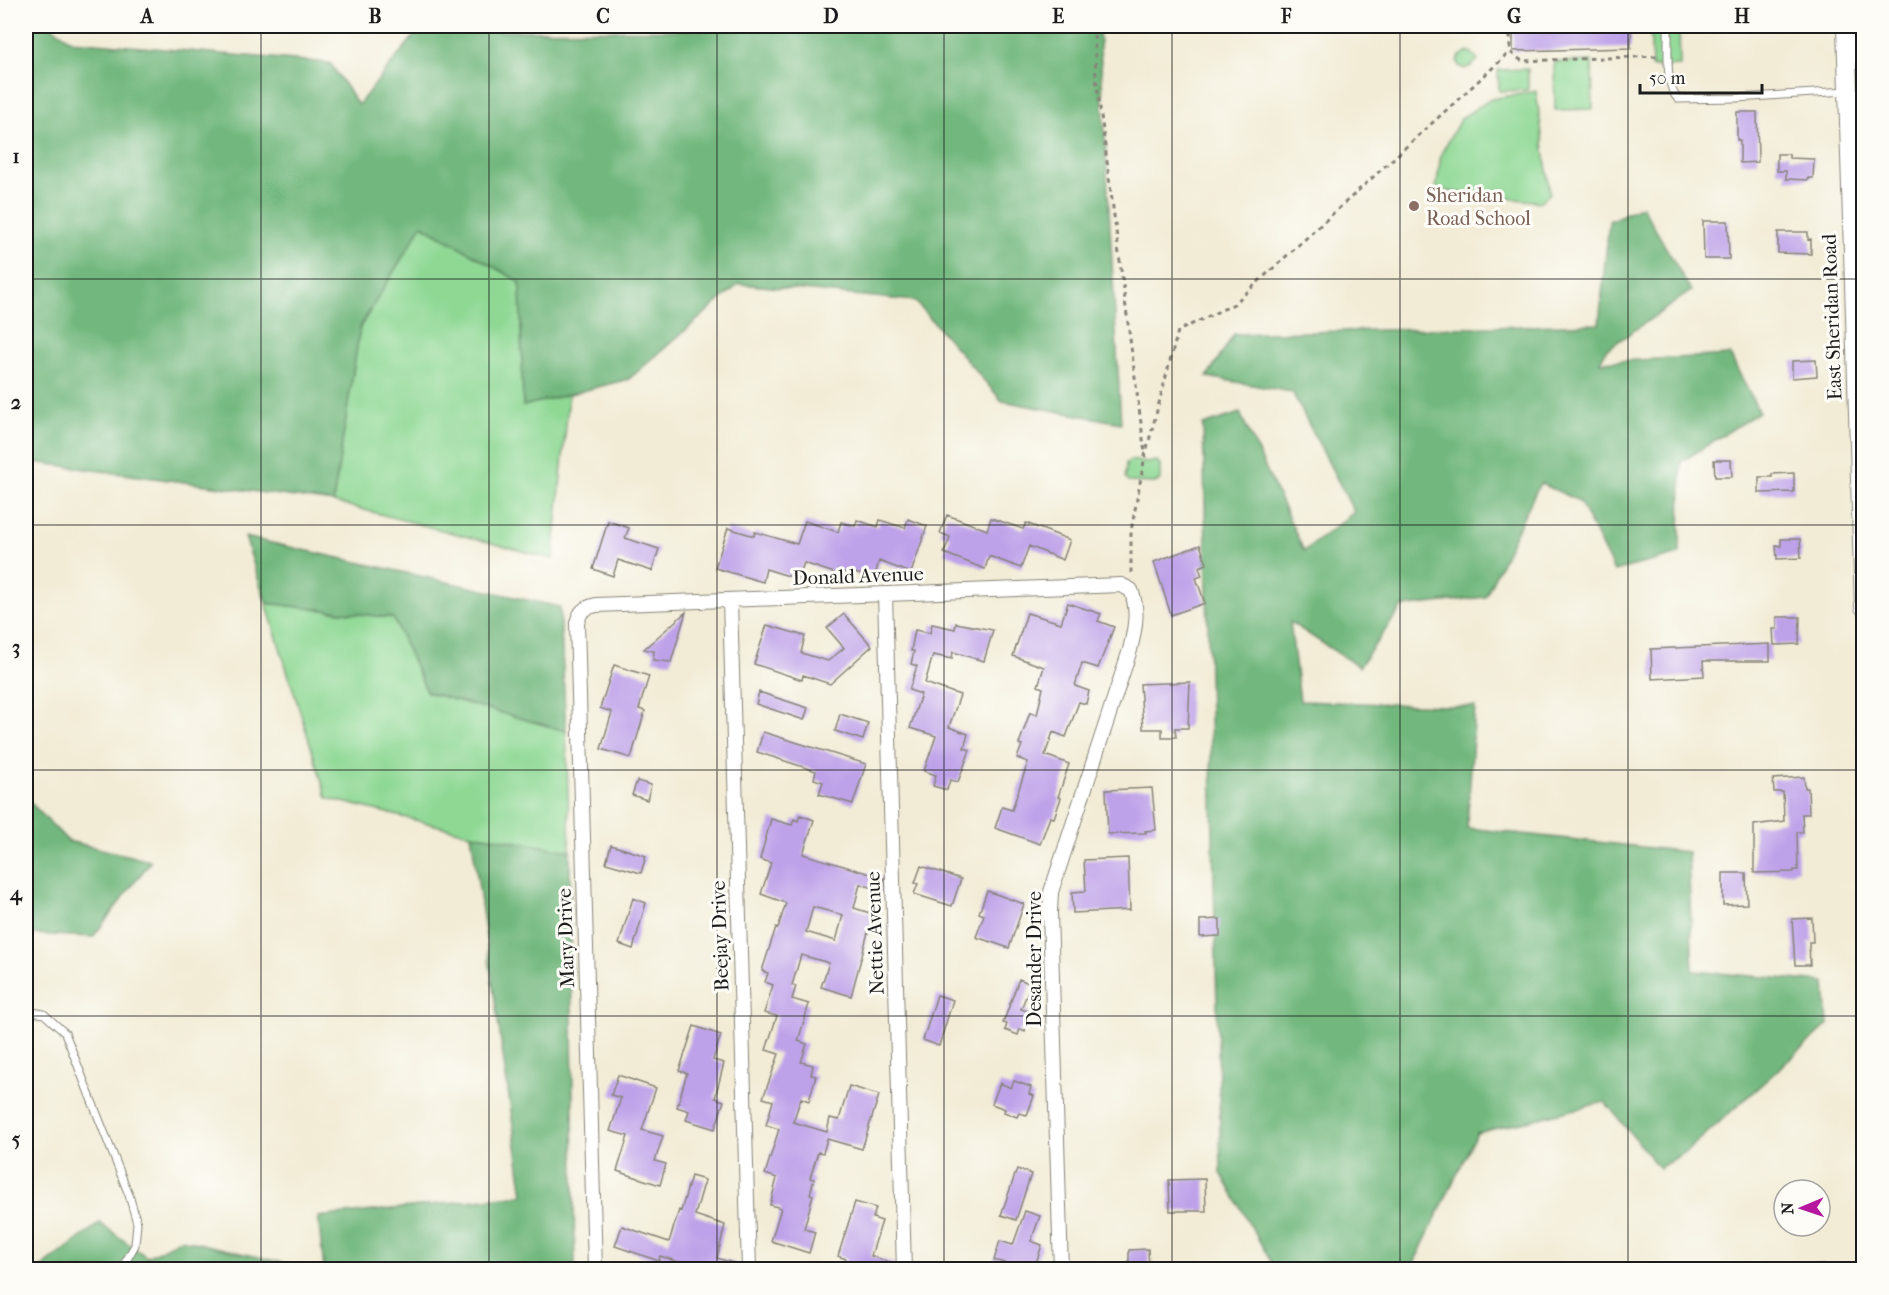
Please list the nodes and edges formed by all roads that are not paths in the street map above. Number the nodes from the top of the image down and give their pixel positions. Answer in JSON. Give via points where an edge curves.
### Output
{"nodes":[{"id":1,"x":1668,"y":26,"type":"edge"},
{"id":2,"x":1846,"y":26,"type":"edge"},
{"id":3,"x":1848,"y":90,"type":"junction"},
{"id":4,"x":1857,"y":148,"type":"edge"},
{"id":5,"x":1860,"y":407,"type":"edge"},
{"id":6,"x":1131,"y":590,"type":"joint"},
{"id":7,"x":885,"y":594,"type":"junction"},
{"id":8,"x":730,"y":600,"type":"junction"},
{"id":9,"x":585,"y":607,"type":"joint"},
{"id":10,"x":1863,"y":607,"type":"edge"},
{"id":11,"x":26,"y":1011,"type":"edge"},
{"id":12,"x":1863,"y":1268,"type":"edge"},
{"id":13,"x":121,"y":1269,"type":"edge"},
{"id":14,"x":595,"y":1269,"type":"edge"},
{"id":15,"x":749,"y":1269,"type":"edge"},
{"id":16,"x":904,"y":1269,"type":"edge"},
{"id":17,"x":1061,"y":1269,"type":"edge"},
{"id":18,"x":1794,"y":1269,"type":"edge"}],
"edges":[{"from":1,"to":3,"type":"lane","via":[[1671,87],[1678,99]]},
{"from":2,"to":3,"type":"street","name":"East Sheridan Road"},
{"from":3,"to":4,"type":"street","name":"East Sheridan Road"},
{"from":4,"to":5,"type":"street","name":"East Sheridan Road"},
{"from":5,"to":10,"type":"street","name":"East Sheridan Road"},
{"from":6,"to":7,"type":"street","name":"Donald Avenue","via":[[1121,585]]},
{"from":6,"to":17,"type":"street","name":"Desander Drive","via":[[1136,601],[1130,650],[1051,892]]},
{"from":7,"to":8,"type":"street","name":"Donald Avenue"},
{"from":7,"to":16,"type":"street","name":"Nettie Avenue"},
{"from":8,"to":9,"type":"street","name":"Donald Avenue"},
{"from":8,"to":15,"type":"street","name":"Beejay Drive"},
{"from":9,"to":14,"type":"street","name":"Mary Drive","via":[[577,623]]},
{"from":11,"to":13,"type":"lane","via":[[44,1014],[65,1033],[129,1195],[137,1223],[135,1245]]},
{"from":12,"to":18,"type":"lane"}]}
